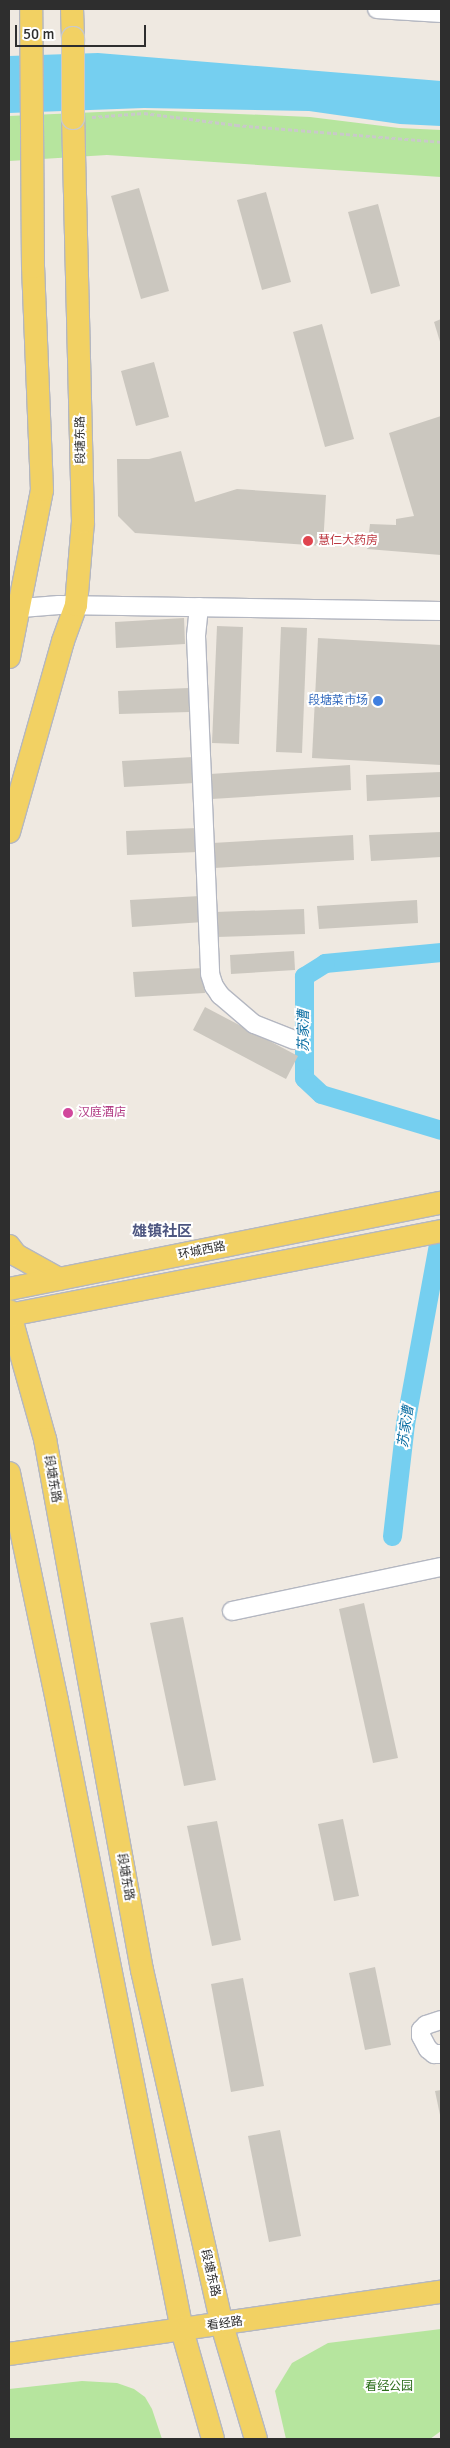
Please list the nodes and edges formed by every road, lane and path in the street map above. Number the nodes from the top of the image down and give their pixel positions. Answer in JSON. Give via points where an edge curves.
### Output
{"nodes":[{"id":1,"x":31,"y":9,"type":"edge"},
{"id":2,"x":72,"y":9,"type":"edge"},
{"id":3,"x":377,"y":9,"type":"edge"},
{"id":4,"x":441,"y":13,"type":"edge"},
{"id":5,"x":80,"y":118,"type":"junction"},
{"id":6,"x":441,"y":142,"type":"edge"},
{"id":7,"x":76,"y":605,"type":"junction"},
{"id":8,"x":199,"y":607,"type":"junction"},
{"id":9,"x":13,"y":609,"type":"edge"},
{"id":10,"x":441,"y":611,"type":"edge"},
{"id":11,"x":9,"y":657,"type":"edge"},
{"id":12,"x":9,"y":832,"type":"edge"},
{"id":13,"x":294,"y":1040,"type":"dead end"},
{"id":14,"x":441,"y":1203,"type":"edge"},
{"id":15,"x":441,"y":1231,"type":"edge"},
{"id":16,"x":9,"y":1246,"type":"edge"},
{"id":17,"x":59,"y":1279,"type":"junction"},
{"id":18,"x":9,"y":1289,"type":"edge"},
{"id":19,"x":9,"y":1314,"type":"edge"},
{"id":20,"x":9,"y":1473,"type":"edge"},
{"id":21,"x":441,"y":1567,"type":"edge"},
{"id":22,"x":232,"y":1611,"type":"dead end"},
{"id":23,"x":441,"y":2020,"type":"edge"},
{"id":24,"x":441,"y":2054,"type":"edge"},
{"id":25,"x":441,"y":2292,"type":"edge"},
{"id":26,"x":222,"y":2325,"type":"junction"},
{"id":27,"x":182,"y":2330,"type":"junction"},
{"id":28,"x":9,"y":2354,"type":"edge"},
{"id":29,"x":213,"y":2439,"type":"edge"},
{"id":30,"x":256,"y":2439,"type":"edge"}],
"edges":[{"from":1,"to":9,"type":"main road","via":[[33,267],[42,490]]},
{"from":2,"to":5,"type":"main road","name":"段塘东路","bridge":true},
{"from":3,"to":4,"type":"street"},
{"from":5,"to":6,"type":"path","via":[[144,113],[236,125]]},
{"from":5,"to":7,"type":"main road","name":"段塘东路","via":[[83,522]]},
{"from":7,"to":8,"type":"street"},
{"from":7,"to":9,"type":"street"},
{"from":7,"to":12,"type":"main road","name":"段塘东路"},
{"from":8,"to":10,"type":"street"},
{"from":8,"to":13,"type":"street","via":[[196,636],[210,974],[220,995],[254,1024]]},
{"from":9,"to":11,"type":"main road"},
{"from":14,"to":17,"type":"main road","name":"环城西路"},
{"from":15,"to":19,"type":"main road","name":"环城西路"},
{"from":16,"to":17,"type":"main road","via":[[16,1255]]},
{"from":17,"to":18,"type":"main road","name":"环城西路"},
{"from":19,"to":26,"type":"main road","name":"段塘东路","via":[[45,1439],[142,1970]]},
{"from":20,"to":27,"type":"main road"},
{"from":21,"to":22,"type":"street"},
{"from":23,"to":24,"type":"street","via":[[421,2030],[428,2049],[434,2054]]},
{"from":25,"to":26,"type":"main road","name":"看经路"},
{"from":26,"to":27,"type":"main road","name":"看经路"},
{"from":26,"to":30,"type":"main road","name":"段塘东路"},
{"from":27,"to":28,"type":"main road","name":"看经路"},
{"from":27,"to":29,"type":"main road"}]}
